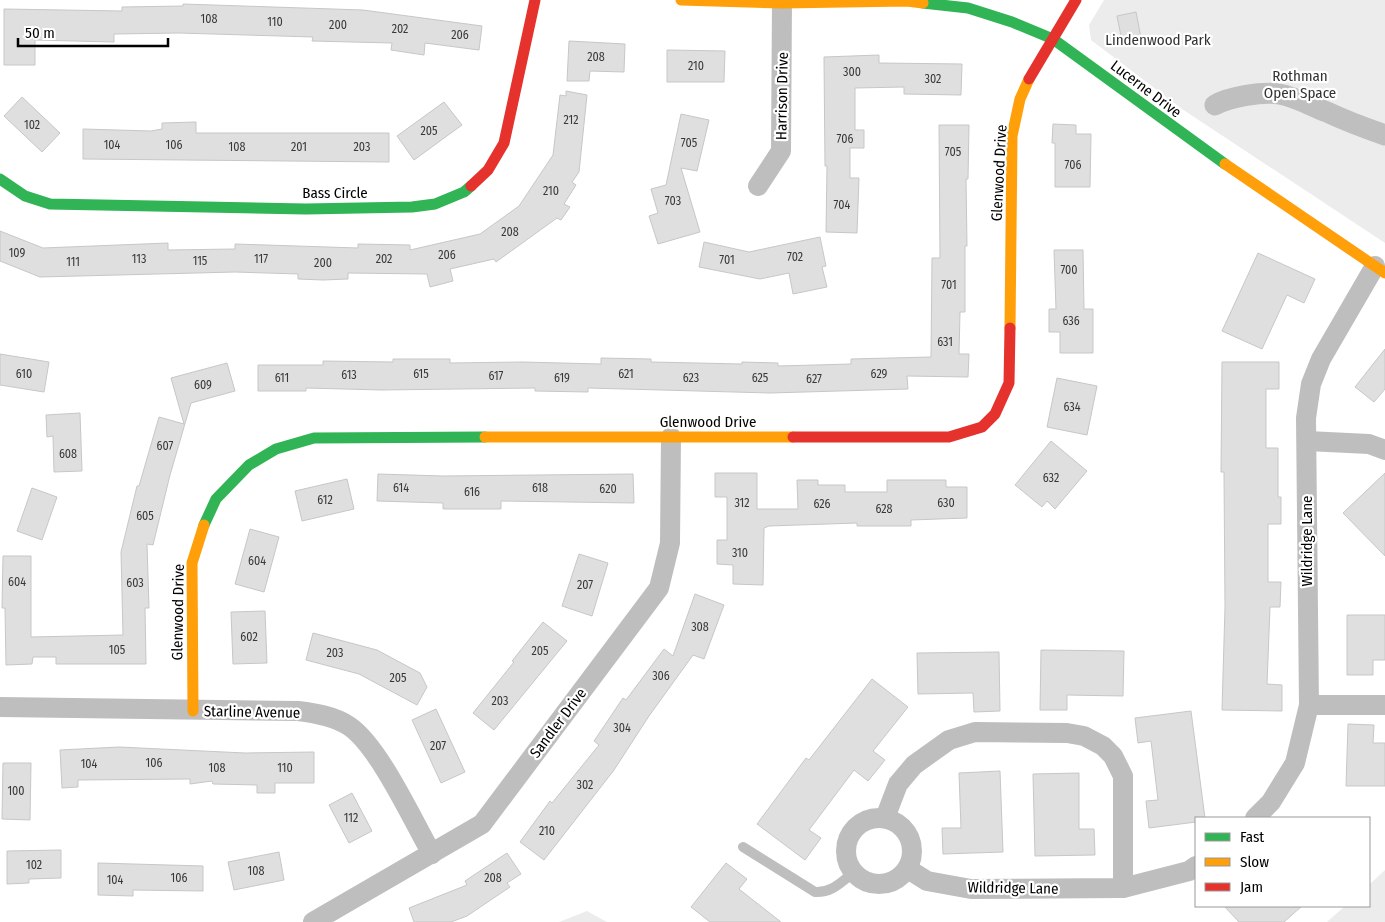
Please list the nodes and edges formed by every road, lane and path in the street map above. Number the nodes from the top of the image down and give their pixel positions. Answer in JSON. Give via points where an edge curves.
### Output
{"nodes":[{"id":1,"x":535,"y":0,"type":"edge"},
{"id":2,"x":681,"y":0,"type":"edge"},
{"id":3,"x":1076,"y":0,"type":"edge"},
{"id":4,"x":782,"y":1,"type":"edge"},
{"id":5,"x":1053,"y":39,"type":"junction"},
{"id":6,"x":0,"y":179,"type":"edge"},
{"id":7,"x":758,"y":186,"type":"dead end"},
{"id":8,"x":1380,"y":269,"type":"edge"},
{"id":9,"x":671,"y":436,"type":"junction"},
{"id":10,"x":1307,"y":441,"type":"junction"},
{"id":11,"x":1385,"y":450,"type":"edge"},
{"id":12,"x":1308,"y":705,"type":"junction"},
{"id":13,"x":1385,"y":705,"type":"edge"},
{"id":14,"x":0,"y":708,"type":"edge"},
{"id":15,"x":193,"y":711,"type":"junction"},
{"id":16,"x":1256,"y":817,"type":"edge"},
{"id":17,"x":885,"y":818,"type":"junction"},
{"id":18,"x":743,"y":847,"type":"dead end"},
{"id":19,"x":432,"y":854,"type":"junction"},
{"id":20,"x":1195,"y":867,"type":"edge"},
{"id":21,"x":908,"y":869,"type":"junction"},
{"id":22,"x":853,"y":873,"type":"junction"},
{"id":23,"x":1123,"y":888,"type":"junction"},
{"id":24,"x":313,"y":922,"type":"edge"}],
"edges":[{"from":1,"to":6,"type":"street","name":"Bass Circle","via":[[504,143],[488,170],[464,192],[435,204],[306,208],[50,204],[25,196]]},
{"from":2,"to":4,"type":"street","name":"Lucerne Drive"},
{"from":3,"to":5,"type":"street","name":"Glenwood Drive"},
{"from":4,"to":5,"type":"street","name":"Lucerne Drive","via":[[907,1],[968,8]]},
{"from":4,"to":7,"type":"street","name":"Harrison Drive","via":[[781,152]]},
{"from":5,"to":8,"type":"street","name":"Lucerne Drive","via":[[1190,141]]},
{"from":5,"to":9,"type":"street","name":"Glenwood Drive","via":[[1027,82],[1012,136],[1009,384],[1003,406],[988,424],[966,435],[950,437]]},
{"from":8,"to":10,"type":"street","name":"Wildridge Lane","via":[[1338,327],[1311,384],[1306,418]]},
{"from":9,"to":15,"type":"street","name":"Glenwood Drive","via":[[314,438],[276,449],[249,464],[216,499],[199,534],[192,563]]},
{"from":9,"to":19,"type":"street","name":"Sandler Drive","via":[[670,543],[659,588],[482,824]]},
{"from":10,"to":11,"type":"street","via":[[1369,444]]},
{"from":10,"to":12,"type":"street","name":"Wildridge Lane"},
{"from":12,"to":13,"type":"street"},
{"from":12,"to":16,"type":"street","name":"Wildridge Lane","via":[[1295,763],[1271,802]]},
{"from":14,"to":15,"type":"street","name":"Starline Avenue"},
{"from":15,"to":19,"type":"street","name":"Starline Avenue","via":[[298,711],[321,714],[349,726],[371,747]]},
{"from":17,"to":21,"type":"street","via":[[900,825],[910,838],[912,854]]},
{"from":17,"to":22,"type":"street","via":[[869,819],[855,827],[846,841],[845,857]]},
{"from":17,"to":23,"type":"street","via":[[898,784],[914,765],[950,740],[975,732],[1084,736],[1104,746],[1124,776]]},
{"from":18,"to":22,"type":"lane","via":[[816,892],[832,889]]},
{"from":19,"to":24,"type":"street","name":"Sandler Drive"},
{"from":20,"to":23,"type":"street","name":"Wildridge Lane"},
{"from":21,"to":22,"type":"street","via":[[896,880],[880,885],[864,882]]},
{"from":21,"to":23,"type":"street","name":"Wildridge Lane","via":[[927,881],[971,889]]}]}
